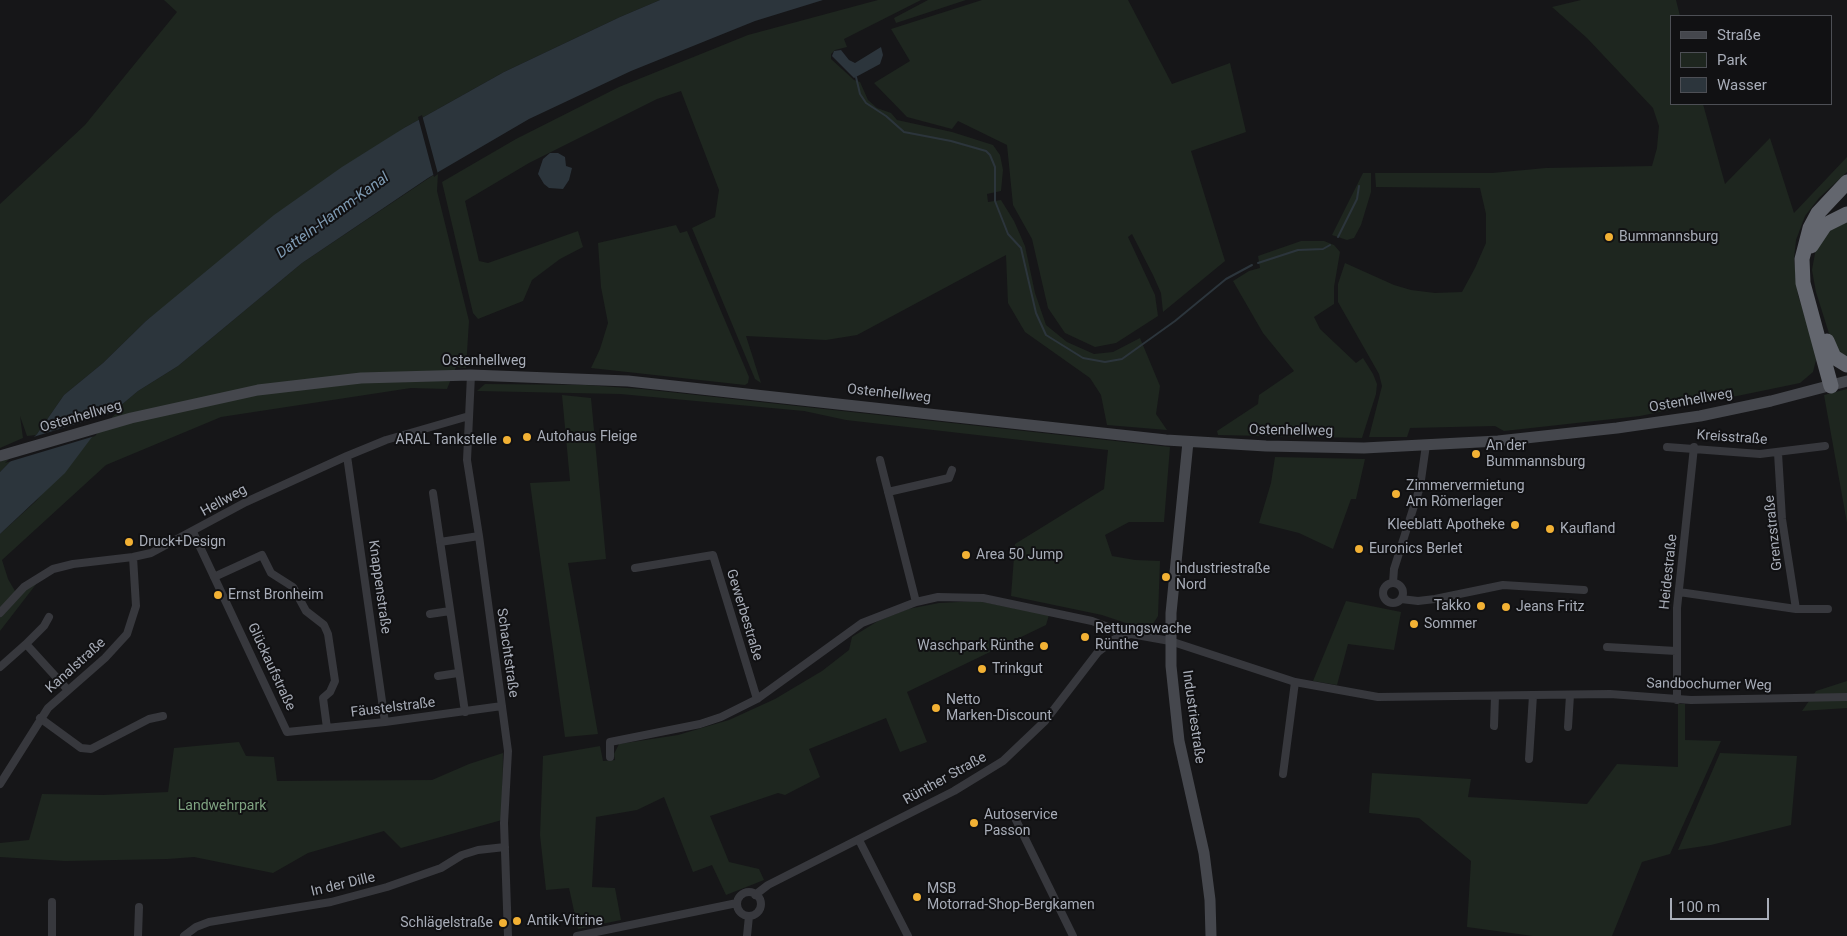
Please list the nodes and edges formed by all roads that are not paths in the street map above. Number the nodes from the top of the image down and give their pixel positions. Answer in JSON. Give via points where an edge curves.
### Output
{"nodes":[{"id":1,"x":1847,"y":182,"type":"edge"},
{"id":2,"x":1847,"y":214,"type":"edge"},
{"id":3,"x":1834,"y":357,"type":"junction"},
{"id":4,"x":1847,"y":365,"type":"edge"},
{"id":5,"x":472,"y":376,"type":"junction"},
{"id":6,"x":1839,"y":384,"type":"edge"},
{"id":7,"x":469,"y":416,"type":"junction"},
{"id":8,"x":1188,"y":442,"type":"junction"},
{"id":9,"x":1426,"y":445,"type":"junction"},
{"id":10,"x":1825,"y":446,"type":"dead end"},
{"id":11,"x":1667,"y":447,"type":"dead end"},
{"id":12,"x":1694,"y":447,"type":"junction"},
{"id":13,"x":1778,"y":453,"type":"junction"},
{"id":14,"x":0,"y":456,"type":"edge"},
{"id":15,"x":347,"y":456,"type":"junction"},
{"id":16,"x":880,"y":460,"type":"dead end"},
{"id":17,"x":952,"y":470,"type":"dead end"},
{"id":18,"x":888,"y":492,"type":"junction"},
{"id":19,"x":433,"y":493,"type":"dead end"},
{"id":20,"x":193,"y":532,"type":"junction"},
{"id":21,"x":479,"y":536,"type":"junction"},
{"id":22,"x":440,"y":542,"type":"junction"},
{"id":23,"x":133,"y":557,"type":"junction"},
{"id":24,"x":635,"y":568,"type":"dead end"},
{"id":25,"x":214,"y":577,"type":"junction"},
{"id":26,"x":1393,"y":583,"type":"junction"},
{"id":27,"x":1584,"y":590,"type":"dead end"},
{"id":28,"x":1679,"y":592,"type":"junction"},
{"id":29,"x":1401,"y":598,"type":"junction"},
{"id":30,"x":916,"y":602,"type":"junction"},
{"id":31,"x":1796,"y":609,"type":"junction"},
{"id":32,"x":1828,"y":609,"type":"dead end"},
{"id":33,"x":450,"y":612,"type":"junction"},
{"id":34,"x":0,"y":613,"type":"edge"},
{"id":35,"x":430,"y":614,"type":"dead end"},
{"id":36,"x":49,"y":617,"type":"dead end"},
{"id":37,"x":1120,"y":636,"type":"junction"},
{"id":38,"x":1170,"y":641,"type":"junction"},
{"id":39,"x":26,"y":644,"type":"junction"},
{"id":40,"x":1607,"y":647,"type":"dead end"},
{"id":41,"x":1676,"y":650,"type":"junction"},
{"id":42,"x":0,"y":667,"type":"edge"},
{"id":43,"x":458,"y":673,"type":"junction"},
{"id":44,"x":438,"y":676,"type":"dead end"},
{"id":45,"x":1295,"y":682,"type":"junction"},
{"id":46,"x":67,"y":689,"type":"junction"},
{"id":47,"x":1570,"y":695,"type":"junction"},
{"id":48,"x":1495,"y":696,"type":"junction"},
{"id":49,"x":1533,"y":696,"type":"junction"},
{"id":50,"x":1847,"y":696,"type":"edge"},
{"id":51,"x":757,"y":699,"type":"junction"},
{"id":52,"x":1678,"y":700,"type":"junction"},
{"id":53,"x":502,"y":706,"type":"junction"},
{"id":54,"x":465,"y":712,"type":"junction"},
{"id":55,"x":163,"y":716,"type":"dead end"},
{"id":56,"x":40,"y":718,"type":"junction"},
{"id":57,"x":385,"y":722,"type":"junction"},
{"id":58,"x":1494,"y":726,"type":"dead end"},
{"id":59,"x":1568,"y":727,"type":"dead end"},
{"id":60,"x":327,"y":728,"type":"junction"},
{"id":61,"x":288,"y":732,"type":"joint"},
{"id":62,"x":610,"y":757,"type":"dead end"},
{"id":63,"x":1530,"y":759,"type":"dead end"},
{"id":64,"x":1283,"y":774,"type":"dead end"},
{"id":65,"x":0,"y":784,"type":"edge"},
{"id":66,"x":1015,"y":818,"type":"dead end"},
{"id":67,"x":859,"y":840,"type":"junction"},
{"id":68,"x":505,"y":847,"type":"junction"},
{"id":69,"x":755,"y":895,"type":"junction"},
{"id":70,"x":52,"y":902,"type":"dead end"},
{"id":71,"x":737,"y":903,"type":"junction"},
{"id":72,"x":139,"y":907,"type":"dead end"},
{"id":73,"x":749,"y":916,"type":"junction"},
{"id":74,"x":52,"y":936,"type":"edge"},
{"id":75,"x":138,"y":936,"type":"edge"},
{"id":76,"x":184,"y":936,"type":"edge"},
{"id":77,"x":508,"y":936,"type":"edge"},
{"id":78,"x":577,"y":936,"type":"edge"},
{"id":79,"x":746,"y":936,"type":"edge"},
{"id":80,"x":908,"y":936,"type":"edge"},
{"id":81,"x":1073,"y":936,"type":"edge"},
{"id":82,"x":1212,"y":936,"type":"edge"}],
"edges":[{"from":1,"to":6,"type":"highway","via":[[1818,214],[1810,228],[1802,259],[1803,283]]},
{"from":2,"to":3,"type":"highway","via":[[1824,226],[1816,235],[1808,263],[1812,295]]},
{"from":3,"to":4,"type":"highway"},
{"from":3,"to":6,"type":"highway"},
{"from":5,"to":7,"type":"street","name":"Schachtstraße"},
{"from":5,"to":8,"type":"main road","name":"Ostenhellweg","via":[[628,380]]},
{"from":5,"to":14,"type":"main road","name":"Ostenhellweg","via":[[361,378],[258,390],[110,424]]},
{"from":6,"to":9,"type":"main road","name":"Ostenhellweg","via":[[1700,416],[1498,441]]},
{"from":7,"to":15,"type":"street","name":"Hellweg","via":[[386,440]]},
{"from":7,"to":21,"type":"street","name":"Schachtstraße","via":[[467,460]]},
{"from":8,"to":9,"type":"main road","name":"Ostenhellweg","via":[[1315,448]]},
{"from":8,"to":38,"type":"main road","name":"Industriestraße"},
{"from":9,"to":26,"type":"street","via":[[1420,487],[1394,569]]},
{"from":10,"to":13,"type":"street","name":"Kreisstraße"},
{"from":11,"to":12,"type":"street","name":"Kreisstraße"},
{"from":12,"to":13,"type":"street","name":"Kreisstraße","via":[[1742,453]]},
{"from":12,"to":28,"type":"street","name":"Heidestraße"},
{"from":13,"to":31,"type":"street","name":"Grenzstraße","via":[[1782,519]]},
{"from":15,"to":20,"type":"street","name":"Hellweg","via":[[246,502]]},
{"from":15,"to":57,"type":"street","name":"Knappenstraße"},
{"from":16,"to":18,"type":"street"},
{"from":17,"to":18,"type":"street","via":[[949,478]]},
{"from":18,"to":30,"type":"street"},
{"from":19,"to":22,"type":"street"},
{"from":20,"to":23,"type":"street","name":"Hellweg","via":[[151,553]]},
{"from":20,"to":25,"type":"street","name":"Glückaufstraße"},
{"from":21,"to":22,"type":"street"},
{"from":21,"to":53,"type":"street","name":"Schachtstraße"},
{"from":22,"to":33,"type":"street"},
{"from":23,"to":34,"type":"street","name":"Hellweg","via":[[53,569],[24,587]]},
{"from":23,"to":46,"type":"street","name":"Kanalstraße","via":[[137,596],[136,614],[130,628],[112,652]]},
{"from":24,"to":51,"type":"street","name":"Gewerbestraße","via":[[713,555]]},
{"from":25,"to":60,"type":"street","via":[[262,555],[271,573],[293,587],[306,611],[324,625],[335,681],[323,698]]},
{"from":25,"to":61,"type":"street","name":"Glückaufstraße"},
{"from":26,"to":29,"type":"street","via":[[1400,587]]},
{"from":26,"to":29,"type":"street","via":[[1384,588],[1384,599],[1395,603]]},
{"from":27,"to":29,"type":"street","via":[[1504,585],[1435,599]]},
{"from":28,"to":31,"type":"street"},
{"from":28,"to":41,"type":"street","name":"Heidestraße"},
{"from":30,"to":37,"type":"street","via":[[960,596],[992,600],[1092,621],[1113,629]]},
{"from":30,"to":51,"type":"street","via":[[862,623]]},
{"from":31,"to":32,"type":"street"},
{"from":33,"to":35,"type":"street"},
{"from":33,"to":43,"type":"street"},
{"from":36,"to":39,"type":"street"},
{"from":37,"to":38,"type":"street","via":[[1142,634]]},
{"from":37,"to":67,"type":"street","name":"Rünther Straße","via":[[1098,652],[1045,721],[1003,761],[961,788]]},
{"from":38,"to":45,"type":"street","name":"Sandbochumer Weg"},
{"from":38,"to":82,"type":"main road","name":"Industriestraße","via":[[1177,724],[1204,853]]},
{"from":39,"to":42,"type":"street"},
{"from":39,"to":46,"type":"street"},
{"from":40,"to":41,"type":"street"},
{"from":41,"to":52,"type":"street","name":"Heidestraße"},
{"from":43,"to":44,"type":"street"},
{"from":43,"to":54,"type":"street"},
{"from":45,"to":48,"type":"street","name":"Sandbochumer Weg","via":[[1378,697]]},
{"from":45,"to":64,"type":"street"},
{"from":46,"to":56,"type":"street","name":"Kanalstraße"},
{"from":47,"to":49,"type":"street","name":"Sandbochumer Weg"},
{"from":47,"to":52,"type":"street","name":"Sandbochumer Weg","via":[[1610,694]]},
{"from":47,"to":59,"type":"street"},
{"from":48,"to":49,"type":"street","name":"Sandbochumer Weg"},
{"from":48,"to":58,"type":"street"},
{"from":49,"to":63,"type":"street"},
{"from":50,"to":52,"type":"street","name":"Sandbochumer Weg"},
{"from":51,"to":62,"type":"street","via":[[700,724],[610,742]]},
{"from":53,"to":54,"type":"street","name":"Fäustelstraße"},
{"from":53,"to":68,"type":"street","name":"Schachtstraße","via":[[508,751]]},
{"from":54,"to":57,"type":"street","name":"Fäustelstraße"},
{"from":55,"to":56,"type":"street","via":[[91,749],[81,748]]},
{"from":56,"to":65,"type":"street","name":"Kanalstraße"},
{"from":57,"to":60,"type":"street","name":"Fäustelstraße"},
{"from":60,"to":61,"type":"street","name":"Fäustelstraße"},
{"from":66,"to":81,"type":"street"},
{"from":67,"to":69,"type":"street","name":"Rünther Straße","via":[[768,885]]},
{"from":67,"to":80,"type":"street"},
{"from":68,"to":76,"type":"street","name":"In der Dille","via":[[462,855],[422,876],[371,892],[209,922]]},
{"from":68,"to":77,"type":"street","name":"Schachtstraße"},
{"from":69,"to":71,"type":"street","name":"Rünther Straße","via":[[743,894]]},
{"from":69,"to":73,"type":"street","via":[[760,908],[755,915]]},
{"from":70,"to":74,"type":"street"},
{"from":71,"to":73,"type":"street","via":[[740,912]]},
{"from":71,"to":78,"type":"street","name":"Rünther Straße"},
{"from":72,"to":75,"type":"street"},
{"from":73,"to":79,"type":"street"}]}
